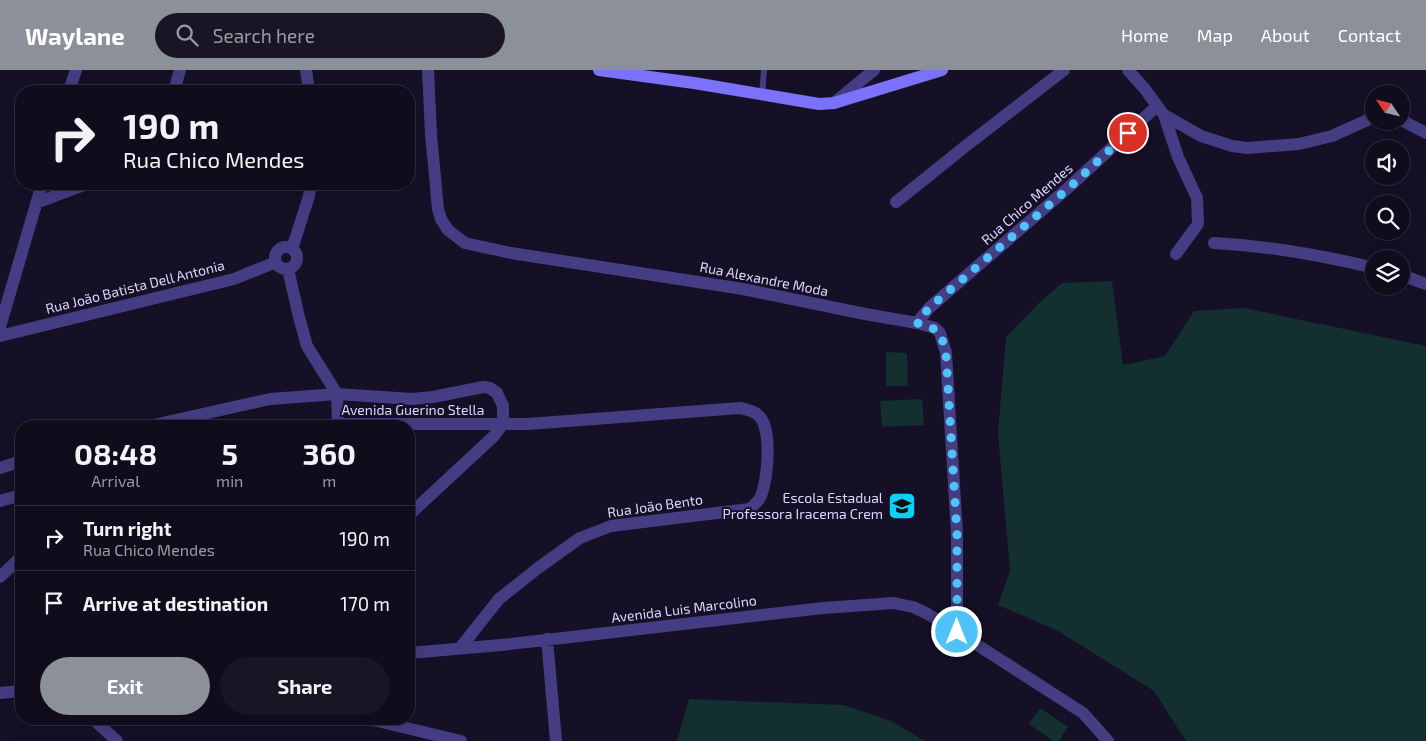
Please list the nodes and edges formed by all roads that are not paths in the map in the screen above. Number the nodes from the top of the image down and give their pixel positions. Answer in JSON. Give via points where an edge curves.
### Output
{"nodes":[{"id":1,"x":76,"y":70,"type":"edge"},
{"id":2,"x":180,"y":70,"type":"edge"},
{"id":3,"x":306,"y":70,"type":"edge"},
{"id":4,"x":428,"y":70,"type":"edge"},
{"id":5,"x":598,"y":70,"type":"edge"},
{"id":6,"x":764,"y":70,"type":"edge"},
{"id":7,"x":874,"y":70,"type":"edge"},
{"id":8,"x":942,"y":70,"type":"edge"},
{"id":9,"x":1064,"y":70,"type":"edge"},
{"id":10,"x":1128,"y":70,"type":"edge"},
{"id":11,"x":71,"y":85,"type":"edge"},
{"id":12,"x":176,"y":85,"type":"edge"},
{"id":13,"x":308,"y":85,"type":"edge"},
{"id":14,"x":762,"y":95,"type":"junction"},
{"id":15,"x":834,"y":103,"type":"junction"},
{"id":16,"x":1161,"y":111,"type":"junction"},
{"id":17,"x":1365,"y":121,"type":"edge"},
{"id":18,"x":1410,"y":125,"type":"edge"},
{"id":19,"x":1426,"y":133,"type":"edge"},
{"id":20,"x":40,"y":190,"type":"edge"},
{"id":21,"x":71,"y":190,"type":"edge"},
{"id":22,"x":310,"y":190,"type":"edge"},
{"id":23,"x":896,"y":202,"type":"dead end"},
{"id":24,"x":36,"y":203,"type":"junction"},
{"id":25,"x":1214,"y":243,"type":"dead end"},
{"id":26,"x":292,"y":249,"type":"junction"},
{"id":27,"x":1176,"y":254,"type":"dead end"},
{"id":28,"x":276,"y":262,"type":"junction"},
{"id":29,"x":1365,"y":266,"type":"edge"},
{"id":30,"x":288,"y":269,"type":"junction"},
{"id":31,"x":1410,"y":278,"type":"edge"},
{"id":32,"x":1426,"y":284,"type":"edge"},
{"id":33,"x":917,"y":323,"type":"junction"},
{"id":34,"x":0,"y":327,"type":"edge"},
{"id":35,"x":0,"y":336,"type":"edge"},
{"id":36,"x":337,"y":394,"type":"junction"},
{"id":37,"x":176,"y":420,"type":"edge"},
{"id":38,"x":335,"y":420,"type":"edge"},
{"id":39,"x":503,"y":424,"type":"junction"},
{"id":40,"x":415,"y":425,"type":"edge"},
{"id":41,"x":15,"y":463,"type":"edge"},
{"id":42,"x":0,"y":468,"type":"edge"},
{"id":43,"x":15,"y":497,"type":"edge"},
{"id":44,"x":0,"y":501,"type":"edge"},
{"id":45,"x":415,"y":509,"type":"edge"},
{"id":46,"x":15,"y":563,"type":"edge"},
{"id":47,"x":0,"y":577,"type":"edge"},
{"id":48,"x":957,"y":632,"type":"junction"},
{"id":49,"x":547,"y":639,"type":"junction"},
{"id":50,"x":460,"y":648,"type":"junction"},
{"id":51,"x":415,"y":652,"type":"edge"},
{"id":52,"x":15,"y":692,"type":"edge"},
{"id":53,"x":0,"y":693,"type":"edge"},
{"id":54,"x":100,"y":725,"type":"edge"},
{"id":55,"x":394,"y":725,"type":"edge"},
{"id":56,"x":117,"y":741,"type":"edge"},
{"id":57,"x":461,"y":741,"type":"edge"},
{"id":58,"x":556,"y":741,"type":"edge"},
{"id":59,"x":1108,"y":741,"type":"edge"}],
"edges":[{"from":1,"to":11,"type":"street"},
{"from":2,"to":12,"type":"street"},
{"from":3,"to":13,"type":"street"},
{"from":4,"to":33,"type":"street","name":"Rua Alexandre Moda","via":[[438,209],[448,230],[465,243],[743,289]]},
{"from":5,"to":14,"type":"street"},
{"from":6,"to":14,"type":"lane"},
{"from":7,"to":15,"type":"street"},
{"from":8,"to":15,"type":"street"},
{"from":9,"to":23,"type":"street"},
{"from":10,"to":16,"type":"street"},
{"from":14,"to":15,"type":"street","via":[[819,104]]},
{"from":16,"to":17,"type":"street","via":[[1201,136],[1247,148],[1299,144],[1332,136]]},
{"from":16,"to":27,"type":"street","via":[[1197,198],[1199,212],[1198,224]]},
{"from":16,"to":33,"type":"street","name":"Rua Chico Mendes","via":[[929,308]]},
{"from":18,"to":19,"type":"street"},
{"from":20,"to":24,"type":"street"},
{"from":21,"to":24,"type":"street"},
{"from":22,"to":26,"type":"street"},
{"from":24,"to":34,"type":"street"},
{"from":25,"to":29,"type":"street"},
{"from":26,"to":28,"type":"street","via":[[285,247],[279,250]]},
{"from":26,"to":30,"type":"street","via":[[297,254],[297,262]]},
{"from":28,"to":30,"type":"street","via":[[280,268]]},
{"from":28,"to":35,"type":"street","name":"Rua João Batista Dell Antonia","via":[[234,279]]},
{"from":30,"to":36,"type":"street","via":[[308,346]]},
{"from":31,"to":32,"type":"street"},
{"from":33,"to":48,"type":"street","name":"Rua Alexandre Moda","via":[[935,328],[940,333],[946,354],[957,534]]},
{"from":36,"to":37,"type":"street","name":"Avenida Guerino Stella","via":[[270,399]]},
{"from":36,"to":38,"type":"street"},
{"from":36,"to":39,"type":"street","name":"Avenida Guerino Stella","via":[[412,399],[490,388],[497,393],[503,406]]},
{"from":39,"to":40,"type":"street","name":"Avenida Guerino Stella"},
{"from":39,"to":45,"type":"street"},
{"from":39,"to":50,"type":"street","name":"Rua João Bento","via":[[740,408],[758,414],[764,424],[767,475],[761,497],[749,509],[611,526],[580,538],[499,599]]},
{"from":41,"to":42,"type":"street"},
{"from":43,"to":44,"type":"street"},
{"from":46,"to":47,"type":"street"},
{"from":48,"to":49,"type":"street","name":"Avenida Luis Marcolino","via":[[926,613],[894,603]]},
{"from":48,"to":59,"type":"street","name":"Avenida Luis Marcolino","via":[[1083,713]]},
{"from":49,"to":50,"type":"street","name":"Avenida Luis Marcolino"},
{"from":49,"to":58,"type":"street"},
{"from":50,"to":51,"type":"street","name":"Avenida Luis Marcolino"},
{"from":52,"to":53,"type":"street"},
{"from":54,"to":56,"type":"street"},
{"from":55,"to":57,"type":"street"}]}
